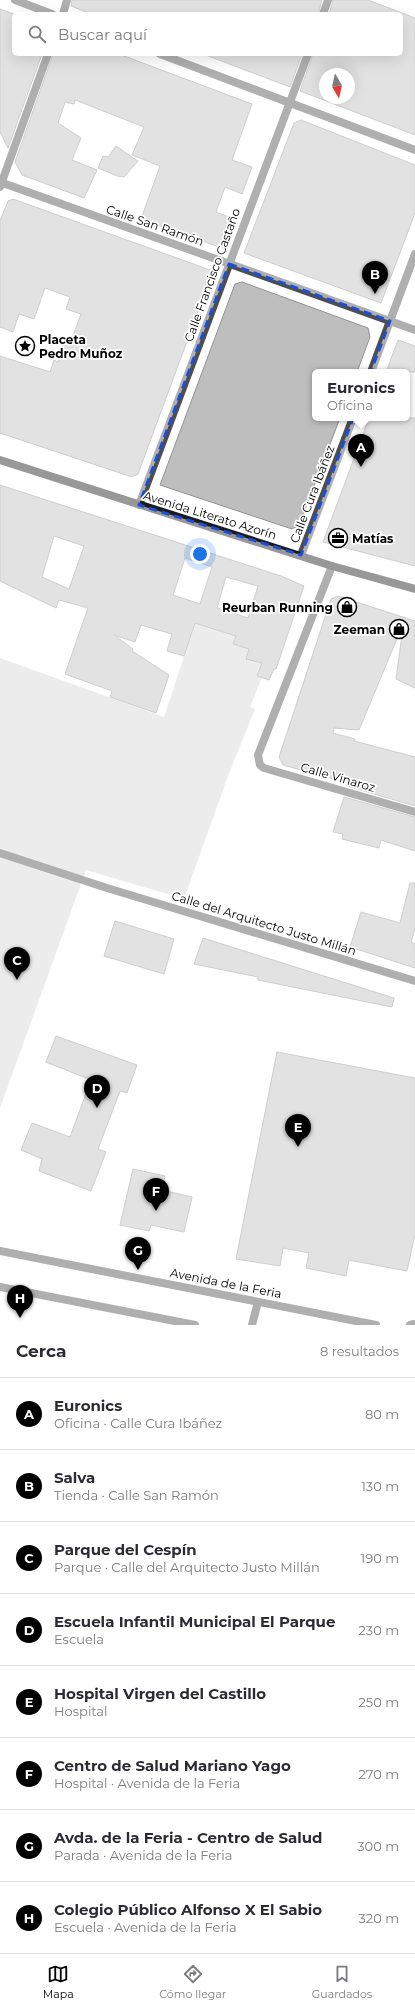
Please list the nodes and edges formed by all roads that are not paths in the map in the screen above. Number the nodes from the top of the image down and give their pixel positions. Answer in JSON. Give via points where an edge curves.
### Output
{"nodes":[{"id":1,"x":15,"y":0,"type":"edge"},
{"id":2,"x":67,"y":0,"type":"edge"},
{"id":3,"x":328,"y":0,"type":"edge"},
{"id":4,"x":47,"y":12,"type":"edge"},
{"id":5,"x":63,"y":12,"type":"edge"},
{"id":6,"x":324,"y":12,"type":"edge"},
{"id":7,"x":47,"y":56,"type":"edge"},
{"id":8,"x":165,"y":56,"type":"edge"},
{"id":9,"x":307,"y":56,"type":"edge"},
{"id":10,"x":289,"y":102,"type":"junction"},
{"id":11,"x":415,"y":150,"type":"edge"},
{"id":12,"x":0,"y":184,"type":"edge"},
{"id":13,"x":415,"y":254,"type":"edge"},
{"id":14,"x":229,"y":264,"type":"junction"},
{"id":15,"x":390,"y":321,"type":"junction"},
{"id":16,"x":415,"y":330,"type":"edge"},
{"id":17,"x":372,"y":369,"type":"edge"},
{"id":18,"x":352,"y":421,"type":"edge"},
{"id":19,"x":0,"y":460,"type":"edge"},
{"id":20,"x":139,"y":505,"type":"junction"},
{"id":21,"x":301,"y":555,"type":"junction"},
{"id":22,"x":332,"y":566,"type":"junction"},
{"id":23,"x":415,"y":588,"type":"edge"},
{"id":24,"x":415,"y":812,"type":"edge"},
{"id":25,"x":0,"y":853,"type":"edge"},
{"id":26,"x":415,"y":981,"type":"edge"},
{"id":27,"x":0,"y":1251,"type":"edge"},
{"id":28,"x":0,"y":1287,"type":"edge"},
{"id":29,"x":258,"y":1302,"type":"junction"},
{"id":30,"x":194,"y":1325,"type":"edge"},
{"id":31,"x":252,"y":1325,"type":"edge"},
{"id":32,"x":376,"y":1325,"type":"edge"}],
"edges":[{"from":1,"to":4,"type":"street"},
{"from":2,"to":5,"type":"street"},
{"from":3,"to":6,"type":"street"},
{"from":7,"to":12,"type":"street"},
{"from":8,"to":10,"type":"street"},
{"from":9,"to":10,"type":"street","name":"Calle Francisco Castaño"},
{"from":10,"to":11,"type":"street"},
{"from":10,"to":14,"type":"street","name":"Calle Francisco Castaño"},
{"from":12,"to":14,"type":"street","name":"Calle San Ramón"},
{"from":13,"to":15,"type":"street"},
{"from":14,"to":15,"type":"street","name":"Calle San Ramón"},
{"from":14,"to":20,"type":"street","name":"Calle Francisco Castaño"},
{"from":15,"to":16,"type":"street","name":"Calle San Ramón"},
{"from":15,"to":17,"type":"street"},
{"from":18,"to":21,"type":"street","name":"Calle Cura Ibáñez"},
{"from":19,"to":20,"type":"main road","name":"Avenida Literato Azorín"},
{"from":20,"to":21,"type":"main road","name":"Avenida Literato Azorín"},
{"from":21,"to":22,"type":"main road","name":"Avenida Literato Azorín"},
{"from":22,"to":23,"type":"main road","name":"Avenida Literato Azorín"},
{"from":22,"to":24,"type":"street","name":"Calle Vinaroz","via":[[258,760],[264,768]]},
{"from":25,"to":26,"type":"street","name":"Calle del Arquitecto Justo Millán"},
{"from":27,"to":29,"type":"street","name":"Avenida de la Feria"},
{"from":28,"to":30,"type":"street"},
{"from":29,"to":31,"type":"street"},
{"from":29,"to":32,"type":"street","name":"Avenida de la Feria"}]}
